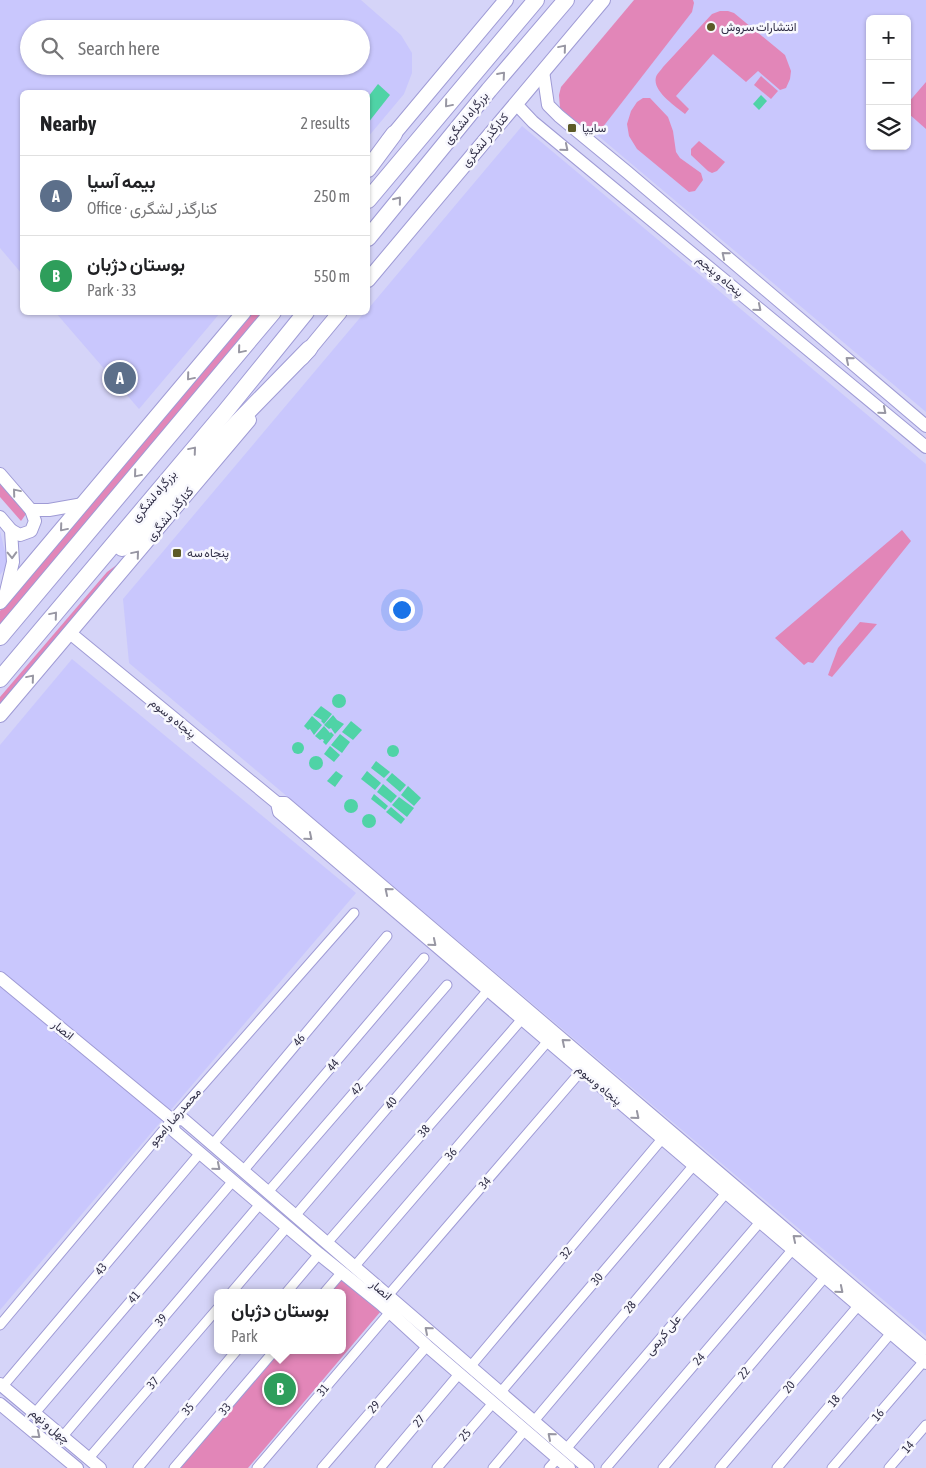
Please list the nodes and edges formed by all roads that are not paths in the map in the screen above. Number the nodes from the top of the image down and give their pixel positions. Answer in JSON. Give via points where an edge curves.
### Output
{"nodes":[{"id":1,"x":506,"y":0,"type":"edge"},
{"id":2,"x":536,"y":0,"type":"edge"},
{"id":3,"x":566,"y":0,"type":"edge"},
{"id":4,"x":603,"y":0,"type":"edge"},
{"id":5,"x":544,"y":71,"type":"junction"},
{"id":6,"x":516,"y":104,"type":"junction"},
{"id":7,"x":553,"y":110,"type":"junction"},
{"id":8,"x":538,"y":126,"type":"junction"},
{"id":9,"x":394,"y":134,"type":"junction"},
{"id":10,"x":370,"y":163,"type":"edge"},
{"id":11,"x":370,"y":166,"type":"edge"},
{"id":12,"x":370,"y":198,"type":"edge"},
{"id":13,"x":370,"y":236,"type":"edge"},
{"id":14,"x":370,"y":278,"type":"edge"},
{"id":15,"x":241,"y":315,"type":"edge"},
{"id":16,"x":269,"y":315,"type":"edge"},
{"id":17,"x":304,"y":315,"type":"edge"},
{"id":18,"x":337,"y":315,"type":"edge"},
{"id":19,"x":309,"y":349,"type":"junction"},
{"id":20,"x":926,"y":426,"type":"edge"},
{"id":21,"x":924,"y":442,"type":"edge"},
{"id":22,"x":0,"y":474,"type":"edge"},
{"id":23,"x":83,"y":504,"type":"junction"},
{"id":24,"x":31,"y":510,"type":"junction"},
{"id":25,"x":0,"y":517,"type":"edge"},
{"id":26,"x":11,"y":530,"type":"junction"},
{"id":27,"x":74,"y":592,"type":"junction"},
{"id":28,"x":2,"y":599,"type":"edge"},
{"id":29,"x":70,"y":633,"type":"junction"},
{"id":30,"x":0,"y":637,"type":"edge"},
{"id":31,"x":0,"y":679,"type":"edge"},
{"id":32,"x":0,"y":715,"type":"edge"},
{"id":33,"x":277,"y":803,"type":"junction"},
{"id":34,"x":354,"y":913,"type":"dead end"},
{"id":35,"x":387,"y":936,"type":"dead end"},
{"id":36,"x":424,"y":958,"type":"dead end"},
{"id":37,"x":0,"y":978,"type":"edge"},
{"id":38,"x":446,"y":985,"type":"dead end"},
{"id":39,"x":488,"y":990,"type":"junction"},
{"id":40,"x":522,"y":1019,"type":"junction"},
{"id":41,"x":548,"y":1041,"type":"junction"},
{"id":42,"x":582,"y":1070,"type":"junction"},
{"id":43,"x":172,"y":1120,"type":"junction"},
{"id":44,"x":662,"y":1139,"type":"junction"},
{"id":45,"x":212,"y":1145,"type":"junction"},
{"id":46,"x":200,"y":1153,"type":"junction"},
{"id":47,"x":694,"y":1165,"type":"junction"},
{"id":48,"x":243,"y":1171,"type":"junction"},
{"id":49,"x":233,"y":1181,"type":"junction"},
{"id":50,"x":268,"y":1192,"type":"junction"},
{"id":51,"x":726,"y":1193,"type":"junction"},
{"id":52,"x":260,"y":1204,"type":"junction"},
{"id":53,"x":295,"y":1216,"type":"junction"},
{"id":54,"x":760,"y":1222,"type":"junction"},
{"id":55,"x":287,"y":1227,"type":"junction"},
{"id":56,"x":327,"y":1244,"type":"junction"},
{"id":57,"x":792,"y":1249,"type":"junction"},
{"id":58,"x":318,"y":1254,"type":"junction"},
{"id":59,"x":348,"y":1269,"type":"junction"},
{"id":60,"x":824,"y":1277,"type":"junction"},
{"id":61,"x":234,"y":1289,"type":"edge"},
{"id":62,"x":289,"y":1289,"type":"edge"},
{"id":63,"x":328,"y":1289,"type":"edge"},
{"id":64,"x":386,"y":1304,"type":"junction"},
{"id":65,"x":858,"y":1306,"type":"junction"},
{"id":66,"x":214,"y":1313,"type":"edge"},
{"id":67,"x":0,"y":1325,"type":"edge"},
{"id":68,"x":891,"y":1333,"type":"junction"},
{"id":69,"x":427,"y":1346,"type":"junction"},
{"id":70,"x":234,"y":1354,"type":"edge"},
{"id":71,"x":272,"y":1354,"type":"edge"},
{"id":72,"x":925,"y":1358,"type":"edge"},
{"id":73,"x":470,"y":1367,"type":"junction"},
{"id":74,"x":459,"y":1374,"type":"junction"},
{"id":75,"x":1,"y":1385,"type":"edge"},
{"id":76,"x":497,"y":1398,"type":"junction"},
{"id":77,"x":0,"y":1404,"type":"edge"},
{"id":78,"x":35,"y":1413,"type":"junction"},
{"id":79,"x":926,"y":1425,"type":"edge"},
{"id":80,"x":529,"y":1426,"type":"junction"},
{"id":81,"x":63,"y":1436,"type":"junction"},
{"id":82,"x":89,"y":1458,"type":"junction"},
{"id":83,"x":558,"y":1458,"type":"edge"},
{"id":84,"x":77,"y":1468,"type":"edge"},
{"id":85,"x":100,"y":1468,"type":"edge"},
{"id":86,"x":138,"y":1468,"type":"edge"},
{"id":87,"x":174,"y":1468,"type":"edge"},
{"id":88,"x":257,"y":1468,"type":"edge"},
{"id":89,"x":322,"y":1468,"type":"edge"},
{"id":90,"x":380,"y":1468,"type":"edge"},
{"id":91,"x":437,"y":1468,"type":"edge"},
{"id":92,"x":493,"y":1468,"type":"edge"},
{"id":93,"x":569,"y":1468,"type":"edge"},
{"id":94,"x":588,"y":1468,"type":"edge"},
{"id":95,"x":606,"y":1468,"type":"edge"},
{"id":96,"x":663,"y":1468,"type":"edge"},
{"id":97,"x":720,"y":1468,"type":"edge"},
{"id":98,"x":777,"y":1468,"type":"edge"},
{"id":99,"x":832,"y":1468,"type":"edge"},
{"id":100,"x":889,"y":1468,"type":"edge"}],
"edges":[{"from":1,"to":9,"type":"main road"},
{"from":2,"to":12,"type":"highway","name":"بزرگراه لشگری","one_way":true},
{"from":13,"to":3,"type":"highway","name":"بزرگراه لشگری","one_way":true},
{"from":5,"to":4,"type":"main road","name":"کنارگذر لشگری","one_way":true},
{"from":5,"to":6,"type":"main road","name":"کنارگذر لشگری"},
{"from":5,"to":7,"type":"street","via":[[548,104]]},
{"from":6,"to":8,"type":"street","name":"پنجاه و پنجم"},
{"from":6,"to":14,"type":"main road","name":"کنارگذر لشگری"},
{"from":7,"to":8,"type":"street"},
{"from":20,"to":7,"type":"street","name":"پنجاه و پنجم","one_way":true},
{"from":8,"to":21,"type":"street","name":"پنجاه و پنجم","one_way":true},
{"from":9,"to":10,"type":"main road"},
{"from":9,"to":11,"type":"highway"},
{"from":15,"to":23,"type":"main road","one_way":true},
{"from":16,"to":30,"type":"highway","one_way":true},
{"from":27,"to":17,"type":"highway","name":"بزرگراه لشگری","one_way":true},
{"from":18,"to":19,"type":"main road","name":"کنارگذر لشگری"},
{"from":19,"to":27,"type":"highway","via":[[228,432],[160,513]]},
{"from":29,"to":19,"type":"main road","name":"کنارگذر لشگری","one_way":true},
{"from":24,"to":22,"type":"street","one_way":true},
{"from":23,"to":24,"type":"street"},
{"from":23,"to":28,"type":"main road","one_way":true},
{"from":24,"to":26,"type":"street","via":[[35,521],[31,531],[20,534]]},
{"from":25,"to":26,"type":"street"},
{"from":26,"to":28,"type":"street","one_way":true,"via":[[13,562]]},
{"from":31,"to":27,"type":"highway","name":"بزرگراه لشگری","one_way":true},
{"from":32,"to":29,"type":"main road","name":"کنارگذر لشگری","one_way":true},
{"from":29,"to":33,"type":"street","name":"پنجاه و سوم"},
{"from":33,"to":39,"type":"street","name":"پنجاه و سوم","one_way":true,"via":[[279,812]]},
{"from":72,"to":33,"type":"street","name":"پنجاه و سوم","one_way":true,"via":[[285,803]]},
{"from":34,"to":43,"type":"street","name":"محمدرضا رامجو"},
{"from":35,"to":45,"type":"street","name":"46"},
{"from":36,"to":48,"type":"street","name":"44"},
{"from":37,"to":43,"type":"street","name":"انصار"},
{"from":38,"to":50,"type":"street","name":"42"},
{"from":39,"to":40,"type":"street","name":"پنجاه و سوم"},
{"from":39,"to":53,"type":"street","name":"40"},
{"from":40,"to":41,"type":"street","name":"پنجاه و سوم"},
{"from":40,"to":56,"type":"street","name":"38"},
{"from":41,"to":42,"type":"street","name":"پنجاه و سوم"},
{"from":41,"to":59,"type":"street","name":"36"},
{"from":42,"to":44,"type":"street","name":"پنجاه و سوم","one_way":true},
{"from":42,"to":64,"type":"street","name":"34"},
{"from":43,"to":45,"type":"street","name":"انصار","via":[[183,1120]]},
{"from":43,"to":46,"type":"street","name":"انصار","via":[[174,1131]]},
{"from":43,"to":67,"type":"street","name":"محمدرضا رامجو"},
{"from":44,"to":47,"type":"street","name":"پنجاه و سوم"},
{"from":44,"to":73,"type":"street","name":"32"},
{"from":45,"to":48,"type":"street","name":"انصار"},
{"from":46,"to":49,"type":"street","name":"انصار","one_way":true},
{"from":46,"to":75,"type":"street","name":"43"},
{"from":47,"to":51,"type":"street","name":"پنجاه و سوم"},
{"from":47,"to":76,"type":"street","name":"30"},
{"from":48,"to":50,"type":"street","name":"انصار"},
{"from":49,"to":52,"type":"street","name":"انصار"},
{"from":49,"to":78,"type":"street","name":"41"},
{"from":50,"to":53,"type":"street","name":"انصار"},
{"from":51,"to":54,"type":"street","name":"پنجاه و سوم"},
{"from":51,"to":80,"type":"street","name":"28"},
{"from":52,"to":55,"type":"street","name":"انصار"},
{"from":52,"to":81,"type":"street","name":"39"},
{"from":53,"to":56,"type":"street","name":"انصار"},
{"from":54,"to":57,"type":"street","name":"پنجاه و سوم"},
{"from":54,"to":83,"type":"street","name":"علی کریمی"},
{"from":55,"to":58,"type":"street","name":"انصار"},
{"from":55,"to":61,"type":"street"},
{"from":56,"to":59,"type":"street","name":"انصار"},
{"from":57,"to":60,"type":"street","name":"پنجاه و سوم"},
{"from":57,"to":95,"type":"street","name":"24"},
{"from":58,"to":59,"type":"street","name":"انصار"},
{"from":58,"to":62,"type":"street"},
{"from":59,"to":63,"type":"street"},
{"from":59,"to":64,"type":"street","name":"انصار"},
{"from":60,"to":65,"type":"street","name":"پنجاه و سوم","one_way":true},
{"from":60,"to":96,"type":"street","name":"22"},
{"from":64,"to":69,"type":"street","name":"انصار"},
{"from":73,"to":64,"type":"street","name":"انصار","one_way":true},
{"from":64,"to":88,"type":"street","name":"31"},
{"from":65,"to":68,"type":"street","name":"پنجاه و سوم"},
{"from":65,"to":97,"type":"street","name":"20"},
{"from":66,"to":82,"type":"street","name":"37"},
{"from":68,"to":72,"type":"street","name":"پنجاه و سوم"},
{"from":68,"to":98,"type":"street","name":"18"},
{"from":69,"to":74,"type":"street","name":"انصار"},
{"from":69,"to":89,"type":"street","name":"29"},
{"from":70,"to":86,"type":"street","name":"35"},
{"from":71,"to":87,"type":"street","name":"33"},
{"from":72,"to":99,"type":"street","name":"16"},
{"from":73,"to":76,"type":"street","name":"انصار"},
{"from":74,"to":76,"type":"street","name":"انصار"},
{"from":74,"to":90,"type":"street","name":"27"},
{"from":75,"to":78,"type":"street","name":"چهل و نهم"},
{"from":76,"to":80,"type":"street","name":"انصار"},
{"from":76,"to":91,"type":"street","name":"25"},
{"from":77,"to":84,"type":"street","name":"چهل و نهم","one_way":true},
{"from":78,"to":81,"type":"street","name":"چهل و نهم"},
{"from":79,"to":100,"type":"street","name":"14"},
{"from":80,"to":83,"type":"street","name":"انصار"},
{"from":80,"to":92,"type":"street","name":"28"},
{"from":81,"to":82,"type":"street","name":"چهل و نهم"},
{"from":82,"to":85,"type":"street","name":"چهل و نهم"},
{"from":83,"to":93,"type":"street","name":"انصار"},
{"from":83,"to":94,"type":"street","name":"انصار"}]}
